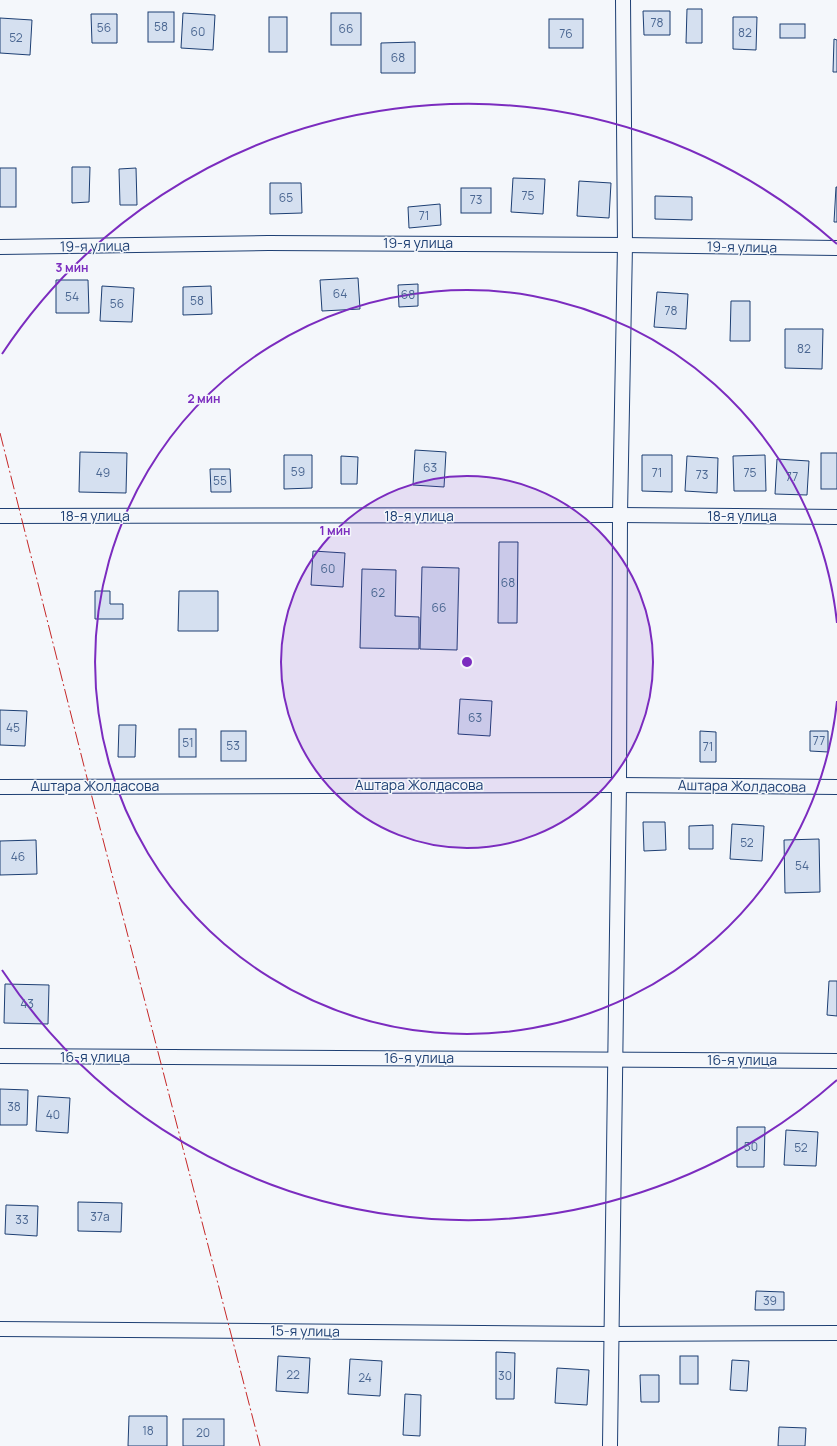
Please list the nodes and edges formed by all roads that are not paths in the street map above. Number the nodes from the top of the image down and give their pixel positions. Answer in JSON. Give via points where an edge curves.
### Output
{"nodes":[{"id":1,"x":624,"y":0,"type":"edge"},
{"id":2,"x":625,"y":245,"type":"junction"},
{"id":3,"x":0,"y":247,"type":"edge"},
{"id":4,"x":837,"y":248,"type":"edge"},
{"id":5,"x":620,"y":515,"type":"junction"},
{"id":6,"x":0,"y":516,"type":"edge"},
{"id":7,"x":837,"y":517,"type":"edge"},
{"id":8,"x":619,"y":785,"type":"junction"},
{"id":9,"x":0,"y":787,"type":"edge"},
{"id":10,"x":837,"y":787,"type":"edge"},
{"id":11,"x":0,"y":1056,"type":"edge"},
{"id":12,"x":615,"y":1059,"type":"junction"},
{"id":13,"x":837,"y":1060,"type":"edge"},
{"id":14,"x":0,"y":1329,"type":"edge"},
{"id":15,"x":837,"y":1333,"type":"edge"},
{"id":16,"x":610,"y":1334,"type":"junction"},
{"id":17,"x":610,"y":1446,"type":"edge"}],
"edges":[{"from":1,"to":2,"type":"street"},
{"from":2,"to":3,"type":"street","name":"19-я улица","via":[[268,243]]},
{"from":2,"to":4,"type":"street","name":"19-я улица"},
{"from":2,"to":5,"type":"street"},
{"from":5,"to":6,"type":"street","name":"18-я улица"},
{"from":5,"to":7,"type":"street","name":"18-я улица"},
{"from":5,"to":8,"type":"street"},
{"from":8,"to":9,"type":"street","name":"Аштара Жолдасова"},
{"from":8,"to":10,"type":"street","name":"Аштара Жолдасова"},
{"from":8,"to":12,"type":"street"},
{"from":11,"to":12,"type":"street","name":"16-я улица"},
{"from":12,"to":13,"type":"street","name":"16-я улица"},
{"from":12,"to":16,"type":"street"},
{"from":14,"to":16,"type":"street","name":"15-я улица"},
{"from":15,"to":16,"type":"street","name":"15-я улица"},
{"from":16,"to":17,"type":"street"}]}
